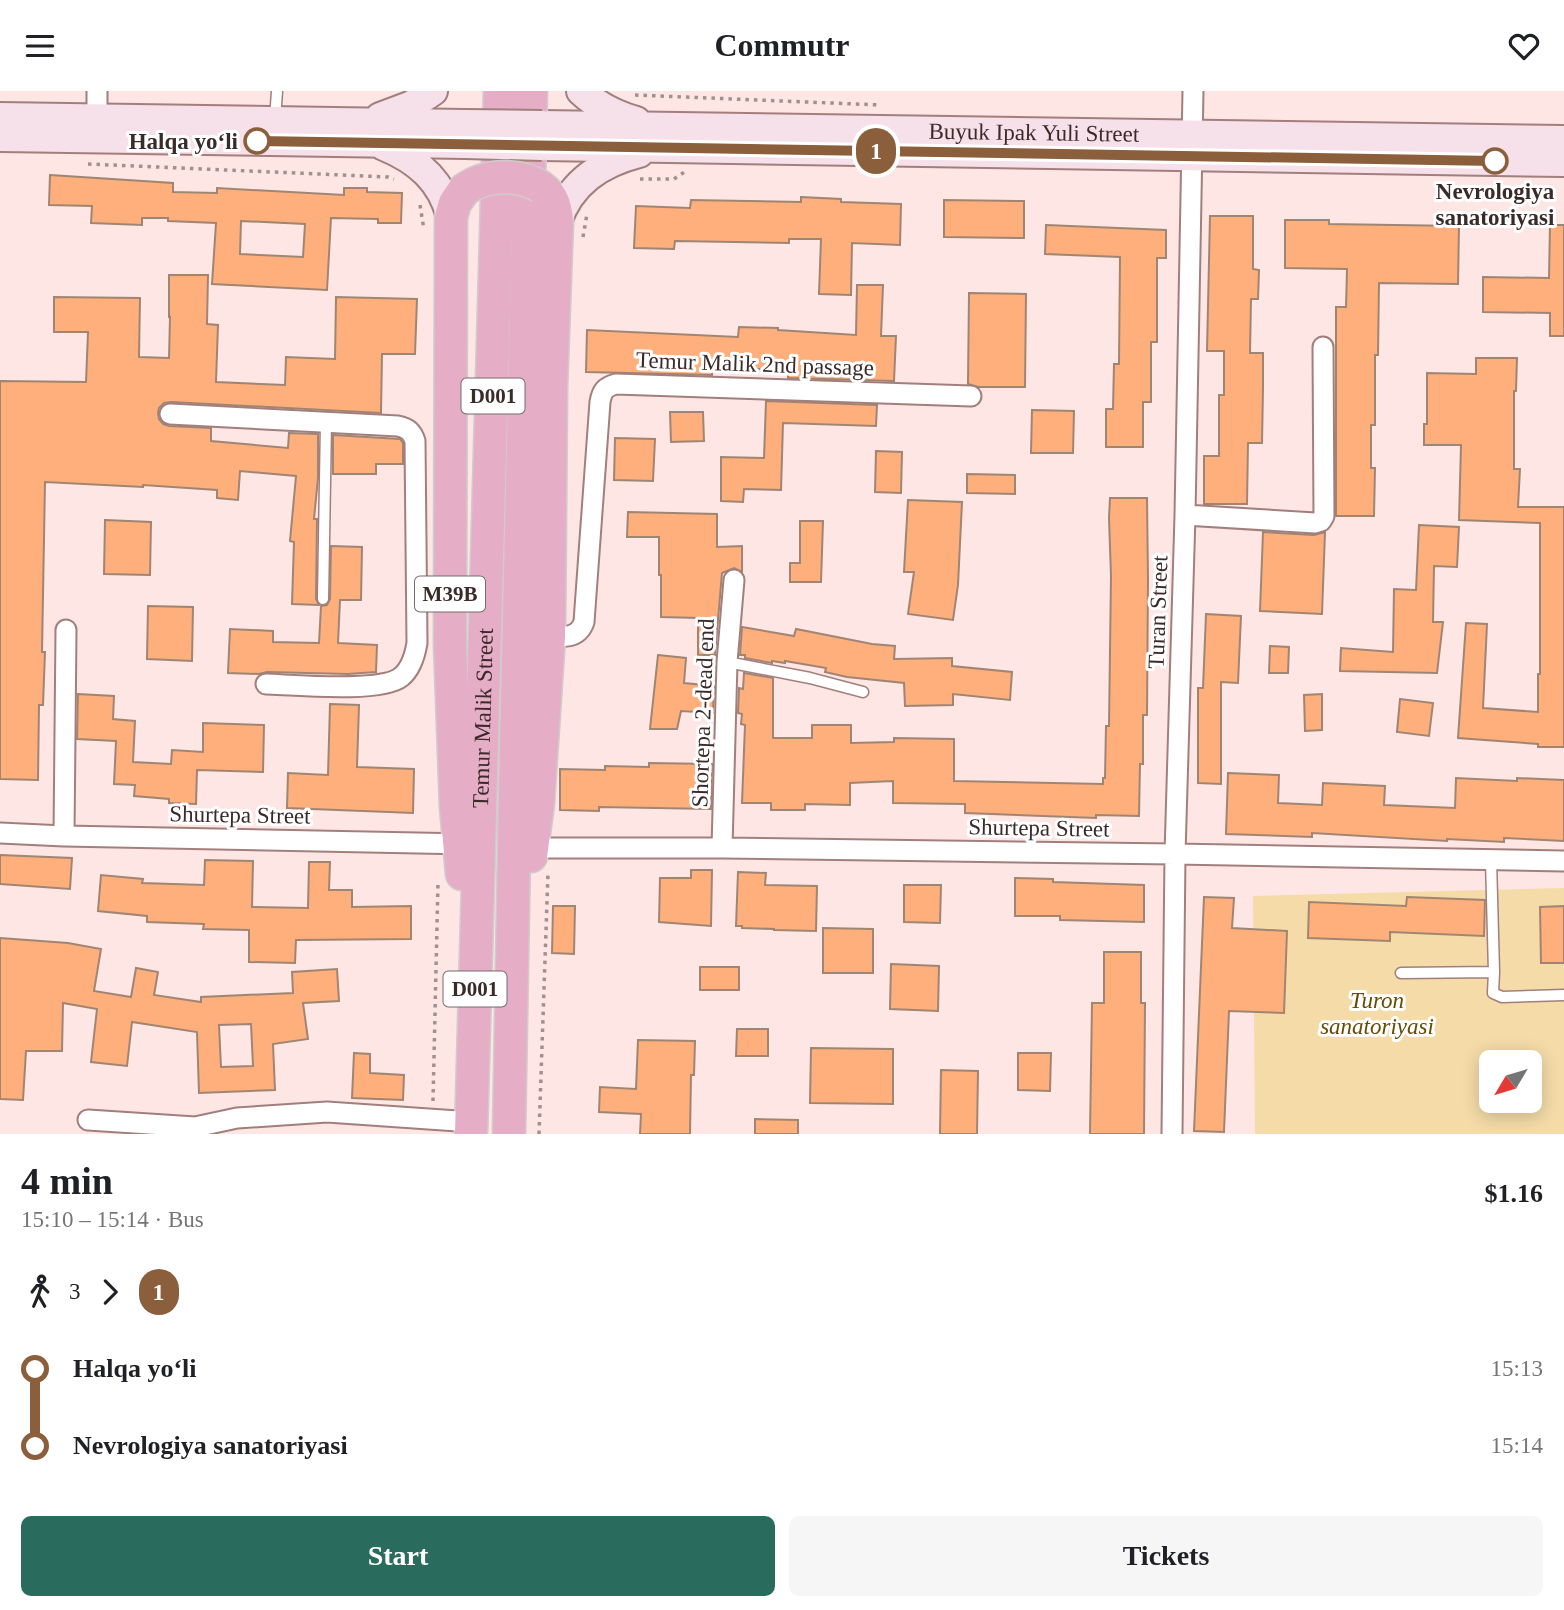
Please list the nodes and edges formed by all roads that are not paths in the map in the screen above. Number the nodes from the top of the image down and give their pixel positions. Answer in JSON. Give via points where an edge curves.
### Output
{"nodes":[{"id":1,"x":277,"y":91,"type":"edge"},
{"id":2,"x":433,"y":91,"type":"edge"},
{"id":3,"x":500,"y":91,"type":"edge"},
{"id":4,"x":531,"y":91,"type":"edge"},
{"id":5,"x":581,"y":91,"type":"edge"},
{"id":6,"x":1193,"y":91,"type":"edge"},
{"id":7,"x":97,"y":105,"type":"edge"},
{"id":8,"x":0,"y":117,"type":"edge"},
{"id":9,"x":275,"y":121,"type":"junction"},
{"id":10,"x":368,"y":132,"type":"junction"},
{"id":11,"x":0,"y":137,"type":"edge"},
{"id":12,"x":660,"y":137,"type":"junction"},
{"id":13,"x":1564,"y":140,"type":"edge"},
{"id":14,"x":1191,"y":145,"type":"junction"},
{"id":15,"x":1564,"y":162,"type":"edge"},
{"id":16,"x":446,"y":209,"type":"junction"},
{"id":17,"x":556,"y":222,"type":"junction"},
{"id":18,"x":1323,"y":348,"type":"dead end"},
{"id":19,"x":971,"y":396,"type":"dead end"},
{"id":20,"x":170,"y":414,"type":"dead end"},
{"id":21,"x":326,"y":422,"type":"junction"},
{"id":22,"x":1185,"y":515,"type":"junction"},
{"id":23,"x":734,"y":580,"type":"dead end"},
{"id":24,"x":323,"y":599,"type":"dead end"},
{"id":25,"x":66,"y":629,"type":"dead end"},
{"id":26,"x":549,"y":636,"type":"junction"},
{"id":27,"x":417,"y":643,"type":"junction"},
{"id":28,"x":450,"y":644,"type":"junction"},
{"id":29,"x":727,"y":662,"type":"junction"},
{"id":30,"x":266,"y":684,"type":"dead end"},
{"id":31,"x":863,"y":692,"type":"dead end"},
{"id":32,"x":0,"y":833,"type":"edge"},
{"id":33,"x":64,"y":836,"type":"junction"},
{"id":34,"x":459,"y":844,"type":"junction"},
{"id":35,"x":523,"y":848,"type":"junction"},
{"id":36,"x":722,"y":848,"type":"junction"},
{"id":37,"x":1175,"y":854,"type":"junction"},
{"id":38,"x":1491,"y":860,"type":"junction"},
{"id":39,"x":1564,"y":861,"type":"edge"},
{"id":40,"x":1494,"y":972,"type":"junction"},
{"id":41,"x":1401,"y":973,"type":"dead end"},
{"id":42,"x":1564,"y":995,"type":"edge"},
{"id":43,"x":88,"y":1120,"type":"dead end"},
{"id":44,"x":471,"y":1128,"type":"edge"},
{"id":45,"x":509,"y":1134,"type":"edge"},
{"id":46,"x":1172,"y":1134,"type":"edge"}],
"edges":[{"from":1,"to":9,"type":"lane"},
{"from":2,"to":10,"type":"main road"},
{"from":3,"to":34,"type":"highway","name":"Temur Malik Street","number":"D001"},
{"from":4,"to":35,"type":"highway","name":"Temur Malik Street","number":"D001"},
{"from":5,"to":12,"type":"main road","via":[[610,112]]},
{"from":6,"to":14,"type":"street","name":"Turan Street"},
{"from":7,"to":8,"type":"main road","name":"Buyuk Ipak Yuli Street"},
{"from":7,"to":9,"type":"main road","name":"Buyuk Ipak Yuli Street"},
{"from":9,"to":10,"type":"main road","name":"Buyuk Ipak Yuli Street"},
{"from":10,"to":11,"type":"main road","name":"Buyuk Ipak Yuli Street"},
{"from":10,"to":12,"type":"main road","name":"Buyuk Ipak Yuli Street","bridge":true},
{"from":10,"to":16,"type":"main road","number":"M39B","via":[[384,146],[412,159],[426,188],[444,197]]},
{"from":12,"to":14,"type":"main road","name":"Buyuk Ipak Yuli Street"},
{"from":12,"to":17,"type":"main road","via":[[589,174],[572,192]]},
{"from":13,"to":14,"type":"main road","name":"Buyuk Ipak Yuli Street"},
{"from":14,"to":15,"type":"main road","name":"Buyuk Ipak Yuli Street"},
{"from":14,"to":22,"type":"street","name":"Turan Street"},
{"from":16,"to":17,"type":"highway","bridge":true,"via":[[478,182],[507,177],[527,180],[548,193]]},
{"from":16,"to":28,"type":"highway","number":"M39B"},
{"from":17,"to":26,"type":"highway"},
{"from":18,"to":22,"type":"street","via":[[1321,521]]},
{"from":19,"to":26,"type":"street","name":"Temur Malik 2nd passage","via":[[616,384],[604,389],[584,622],[573,635]]},
{"from":20,"to":21,"type":"street"},
{"from":21,"to":24,"type":"lane"},
{"from":21,"to":27,"type":"street","via":[[398,426],[413,435]]},
{"from":22,"to":37,"type":"street","name":"Turan Street"},
{"from":23,"to":29,"type":"street","name":"Shortepa 2-dead end"},
{"from":25,"to":33,"type":"street"},
{"from":26,"to":35,"type":"highway","via":[[538,803]]},
{"from":27,"to":28,"type":"street"},
{"from":27,"to":30,"type":"street","via":[[408,669],[384,685]]},
{"from":28,"to":34,"type":"highway","number":"M39B"},
{"from":29,"to":31,"type":"lane"},
{"from":29,"to":36,"type":"street","name":"Shortepa 2-dead end"},
{"from":32,"to":33,"type":"street","name":"Shurtepa Street"},
{"from":33,"to":34,"type":"street","name":"Shurtepa Street"},
{"from":34,"to":44,"type":"highway","name":"Temur Malik Street","number":"D001","via":[[475,1000]]},
{"from":35,"to":36,"type":"street","name":"Shurtepa Street"},
{"from":35,"to":45,"type":"highway","name":"Temur Malik Street","number":"D001","via":[[511,1003]]},
{"from":36,"to":37,"type":"street","name":"Shurtepa Street"},
{"from":37,"to":38,"type":"street","name":"Shurtepa Street"},
{"from":37,"to":46,"type":"street","name":"Turan Street"},
{"from":38,"to":39,"type":"street","name":"Shurtepa Street"},
{"from":38,"to":40,"type":"lane"},
{"from":40,"to":41,"type":"lane"},
{"from":40,"to":42,"type":"lane","via":[[1493,993],[1503,997]]},
{"from":43,"to":44,"type":"street","via":[[195,1127],[237,1118],[327,1112],[432,1120]]}]}
